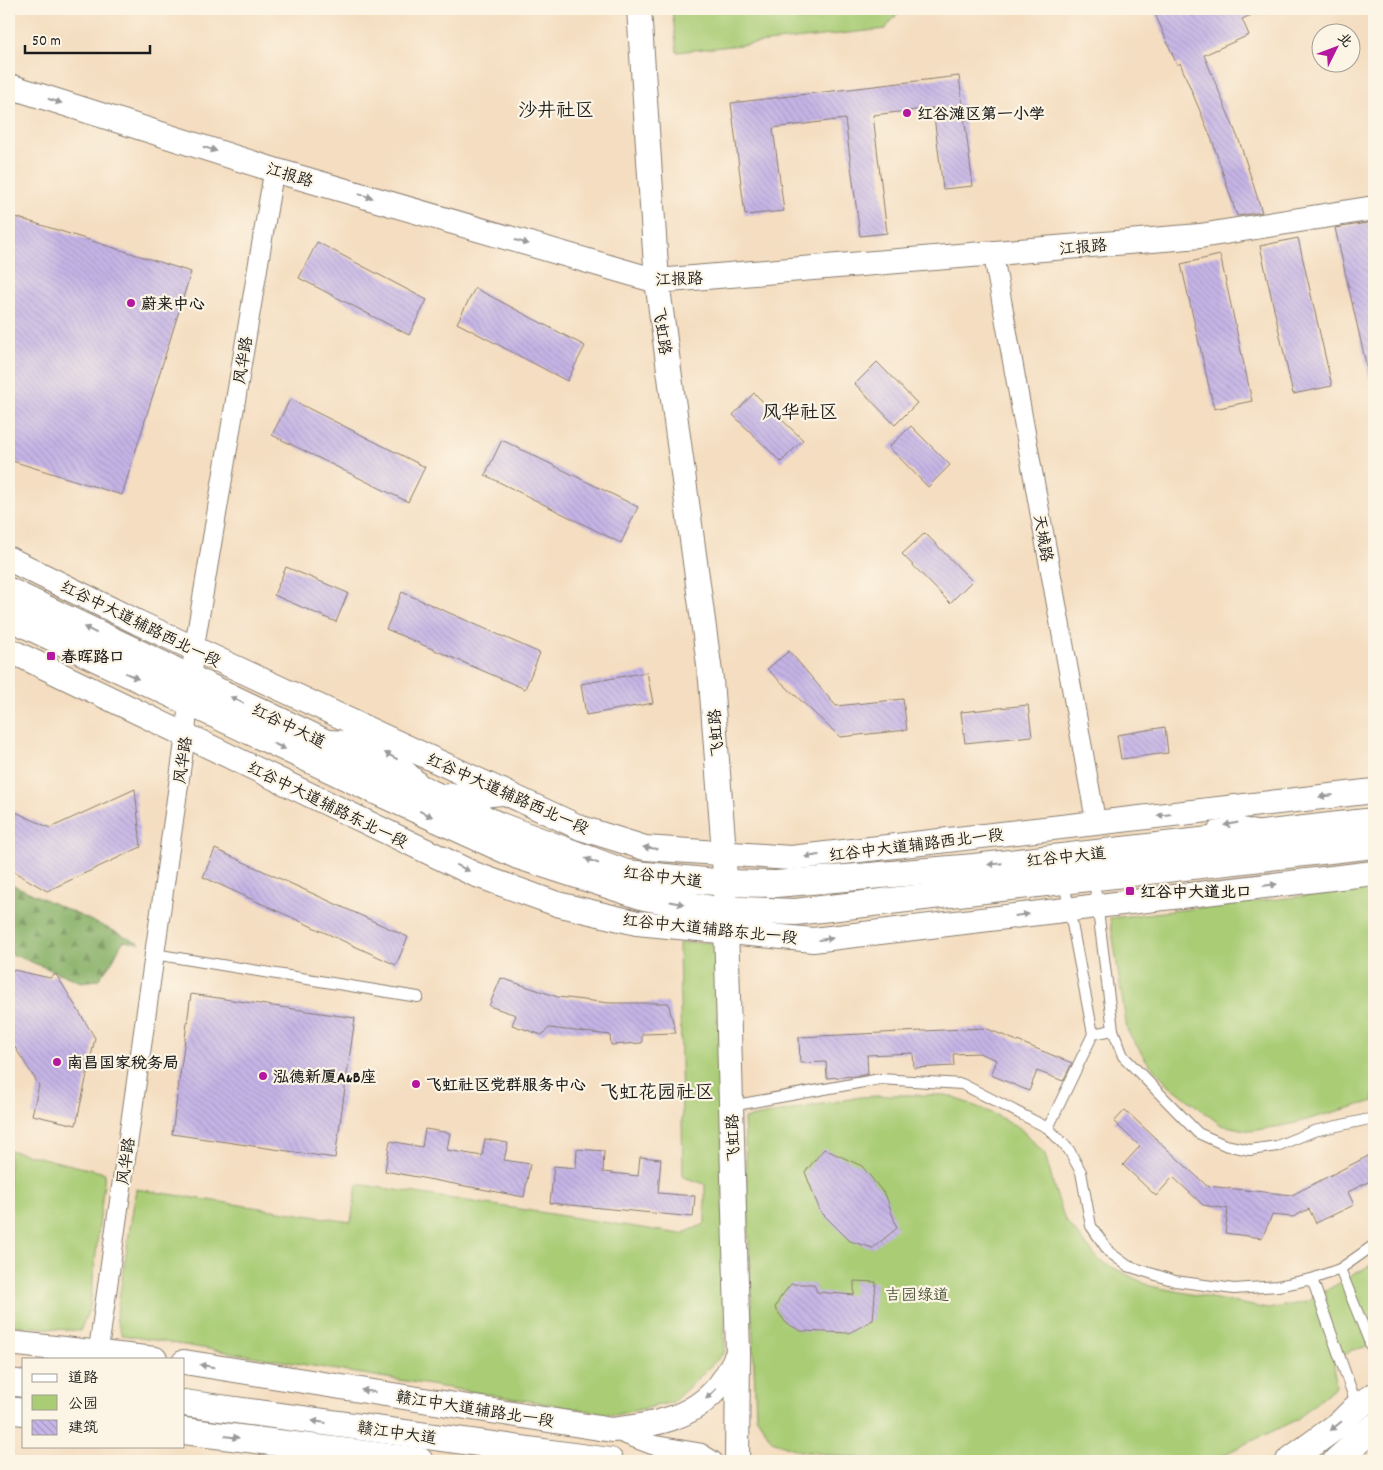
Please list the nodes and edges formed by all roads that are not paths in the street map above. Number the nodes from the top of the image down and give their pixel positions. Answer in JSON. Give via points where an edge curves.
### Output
{"nodes":[{"id":1,"x":638,"y":9,"type":"edge"},
{"id":2,"x":9,"y":86,"type":"edge"},
{"id":3,"x":274,"y":170,"type":"junction"},
{"id":4,"x":1374,"y":208,"type":"edge"},
{"id":5,"x":993,"y":253,"type":"junction"},
{"id":6,"x":657,"y":281,"type":"junction"},
{"id":7,"x":9,"y":559,"type":"edge"},
{"id":8,"x":9,"y":592,"type":"edge"},
{"id":9,"x":9,"y":617,"type":"edge"},
{"id":10,"x":194,"y":649,"type":"junction"},
{"id":11,"x":9,"y":650,"type":"edge"},
{"id":12,"x":190,"y":691,"type":"junction"},
{"id":13,"x":186,"y":735,"type":"junction"},
{"id":14,"x":1374,"y":791,"type":"edge"},
{"id":15,"x":502,"y":792,"type":"junction"},
{"id":16,"x":441,"y":798,"type":"junction"},
{"id":17,"x":1374,"y":821,"type":"edge"},
{"id":18,"x":1096,"y":823,"type":"junction"},
{"id":19,"x":1279,"y":832,"type":"junction"},
{"id":20,"x":1167,"y":845,"type":"junction"},
{"id":21,"x":1374,"y":845,"type":"edge"},
{"id":22,"x":724,"y":853,"type":"junction"},
{"id":23,"x":1374,"y":873,"type":"edge"},
{"id":24,"x":1094,"y":877,"type":"junction"},
{"id":25,"x":1064,"y":881,"type":"junction"},
{"id":26,"x":726,"y":883,"type":"junction"},
{"id":27,"x":1097,"y":906,"type":"junction"},
{"id":28,"x":1069,"y":909,"type":"junction"},
{"id":29,"x":726,"y":921,"type":"junction"},
{"id":30,"x":154,"y":954,"type":"junction"},
{"id":31,"x":418,"y":998,"type":"dead end"},
{"id":32,"x":1113,"y":1030,"type":"junction"},
{"id":33,"x":1093,"y":1034,"type":"junction"},
{"id":34,"x":731,"y":1106,"type":"junction"},
{"id":35,"x":1374,"y":1118,"type":"edge"},
{"id":36,"x":1048,"y":1128,"type":"junction"},
{"id":37,"x":1374,"y":1245,"type":"edge"},
{"id":38,"x":1340,"y":1269,"type":"junction"},
{"id":39,"x":1312,"y":1279,"type":"junction"},
{"id":40,"x":9,"y":1343,"type":"edge"},
{"id":41,"x":98,"y":1352,"type":"junction"},
{"id":42,"x":1374,"y":1353,"type":"edge"},
{"id":43,"x":738,"y":1354,"type":"junction"},
{"id":44,"x":147,"y":1358,"type":"edge"},
{"id":45,"x":185,"y":1362,"type":"edge"},
{"id":46,"x":9,"y":1382,"type":"edge"},
{"id":47,"x":22,"y":1384,"type":"edge"},
{"id":48,"x":1366,"y":1402,"type":"edge"},
{"id":49,"x":185,"y":1403,"type":"edge"},
{"id":50,"x":9,"y":1410,"type":"edge"},
{"id":51,"x":22,"y":1412,"type":"edge"},
{"id":52,"x":1374,"y":1427,"type":"edge"},
{"id":53,"x":612,"y":1430,"type":"junction"},
{"id":54,"x":185,"y":1431,"type":"edge"},
{"id":55,"x":420,"y":1461,"type":"edge"},
{"id":56,"x":610,"y":1461,"type":"edge"},
{"id":57,"x":713,"y":1461,"type":"edge"},
{"id":58,"x":737,"y":1461,"type":"edge"},
{"id":59,"x":1289,"y":1461,"type":"edge"},
{"id":60,"x":1336,"y":1461,"type":"edge"}],
"edges":[{"from":1,"to":6,"type":"street","name":"飞虹路"},
{"from":2,"to":3,"type":"street","name":"江报路","one_way":true},
{"from":3,"to":6,"type":"street","name":"江报路","one_way":true},
{"from":3,"to":10,"type":"street","name":"风华路"},
{"from":4,"to":5,"type":"street","name":"江报路","via":[[1200,236]]},
{"from":5,"to":6,"type":"street","name":"江报路"},
{"from":5,"to":18,"type":"street","name":"天城路"},
{"from":6,"to":22,"type":"street","name":"飞虹路","via":[[710,680]]},
{"from":7,"to":10,"type":"street","name":"红谷中大道辅路西北一段"},
{"from":12,"to":8,"type":"main road","name":"红谷中大道","one_way":true},
{"from":9,"to":12,"type":"main road","name":"红谷中大道","one_way":true},
{"from":10,"to":12,"type":"street","name":"风华路"},
{"from":15,"to":10,"type":"street","name":"红谷中大道辅路西北一段","one_way":true},
{"from":11,"to":13,"type":"street","name":"红谷中大道辅路东北一段"},
{"from":12,"to":13,"type":"street","name":"风华路"},
{"from":16,"to":12,"type":"main road","name":"红谷中大道","one_way":true,"via":[[306,734]]},
{"from":12,"to":29,"type":"main road","name":"红谷中大道","one_way":true,"via":[[373,790],[518,856],[644,897],[712,909]]},
{"from":13,"to":29,"type":"street","name":"红谷中大道辅路东北一段","one_way":true,"via":[[474,874],[557,904],[637,923]]},
{"from":13,"to":30,"type":"street","name":"风华路"},
{"from":14,"to":18,"type":"street","name":"红谷中大道辅路西北一段","one_way":true},
{"from":15,"to":16,"type":"main road"},
{"from":22,"to":15,"type":"street","name":"红谷中大道辅路西北一段","one_way":true,"via":[[645,848],[581,828]]},
{"from":26,"to":16,"type":"main road","name":"红谷中大道","one_way":true,"via":[[626,874],[498,825]]},
{"from":17,"to":19,"type":"main road","name":"红谷中大道"},
{"from":18,"to":22,"type":"street","name":"红谷中大道辅路西北一段","one_way":true,"via":[[790,858]]},
{"from":19,"to":20,"type":"main road","name":"红谷中大道"},
{"from":19,"to":20,"type":"lane","one_way":true,"via":[[1239,822],[1190,832]]},
{"from":20,"to":26,"type":"main road","name":"红谷中大道","one_way":true,"via":[[974,867],[776,884]]},
{"from":21,"to":24,"type":"main road","name":"红谷中大道"},
{"from":22,"to":26,"type":"street","name":"飞虹路"},
{"from":27,"to":23,"type":"street","name":"红谷中大道辅路东北一段","one_way":true},
{"from":24,"to":25,"type":"main road","name":"红谷中大道"},
{"from":24,"to":27,"type":"lane"},
{"from":25,"to":28,"type":"lane"},
{"from":25,"to":29,"type":"main road","name":"红谷中大道"},
{"from":26,"to":29,"type":"street","name":"飞虹路"},
{"from":27,"to":28,"type":"street","name":"红谷中大道辅路东北一段"},
{"from":27,"to":32,"type":"lane"},
{"from":29,"to":28,"type":"street","name":"红谷中大道辅路东北一段","one_way":true,"via":[[814,940]]},
{"from":28,"to":33,"type":"lane"},
{"from":29,"to":34,"type":"street","name":"飞虹路"},
{"from":30,"to":31,"type":"lane"},
{"from":30,"to":41,"type":"street","name":"风华路"},
{"from":32,"to":33,"type":"lane"},
{"from":32,"to":35,"type":"lane","via":[[1123,1056],[1198,1133],[1225,1146],[1250,1150],[1277,1146],[1314,1131]]},
{"from":33,"to":36,"type":"lane"},
{"from":34,"to":36,"type":"lane","via":[[880,1079],[962,1084]]},
{"from":34,"to":43,"type":"street","name":"飞虹路"},
{"from":36,"to":39,"type":"lane","via":[[1068,1150],[1081,1172],[1092,1226],[1109,1252],[1128,1266],[1175,1281],[1234,1289],[1278,1286]]},
{"from":37,"to":38,"type":"lane"},
{"from":38,"to":39,"type":"lane"},
{"from":38,"to":42,"type":"lane"},
{"from":39,"to":48,"type":"lane"},
{"from":40,"to":41,"type":"street"},
{"from":41,"to":44,"type":"street"},
{"from":43,"to":53,"type":"street","name":"赣江中大道辅路北一段","one_way":true,"via":[[724,1380],[694,1408],[670,1420]]},
{"from":43,"to":58,"type":"street","name":"飞虹路"},
{"from":53,"to":45,"type":"street","name":"赣江中大道辅路北一段","one_way":true},
{"from":46,"to":47,"type":"main road"},
{"from":48,"to":59,"type":"main road","one_way":true},
{"from":56,"to":49,"type":"main road","name":"赣江中大道","one_way":true},
{"from":50,"to":51,"type":"main road"},
{"from":52,"to":60,"type":"main road"},
{"from":53,"to":57,"type":"street","via":[[653,1445],[700,1453]]},
{"from":54,"to":55,"type":"main road","name":"赣江中大道","one_way":true}]}
